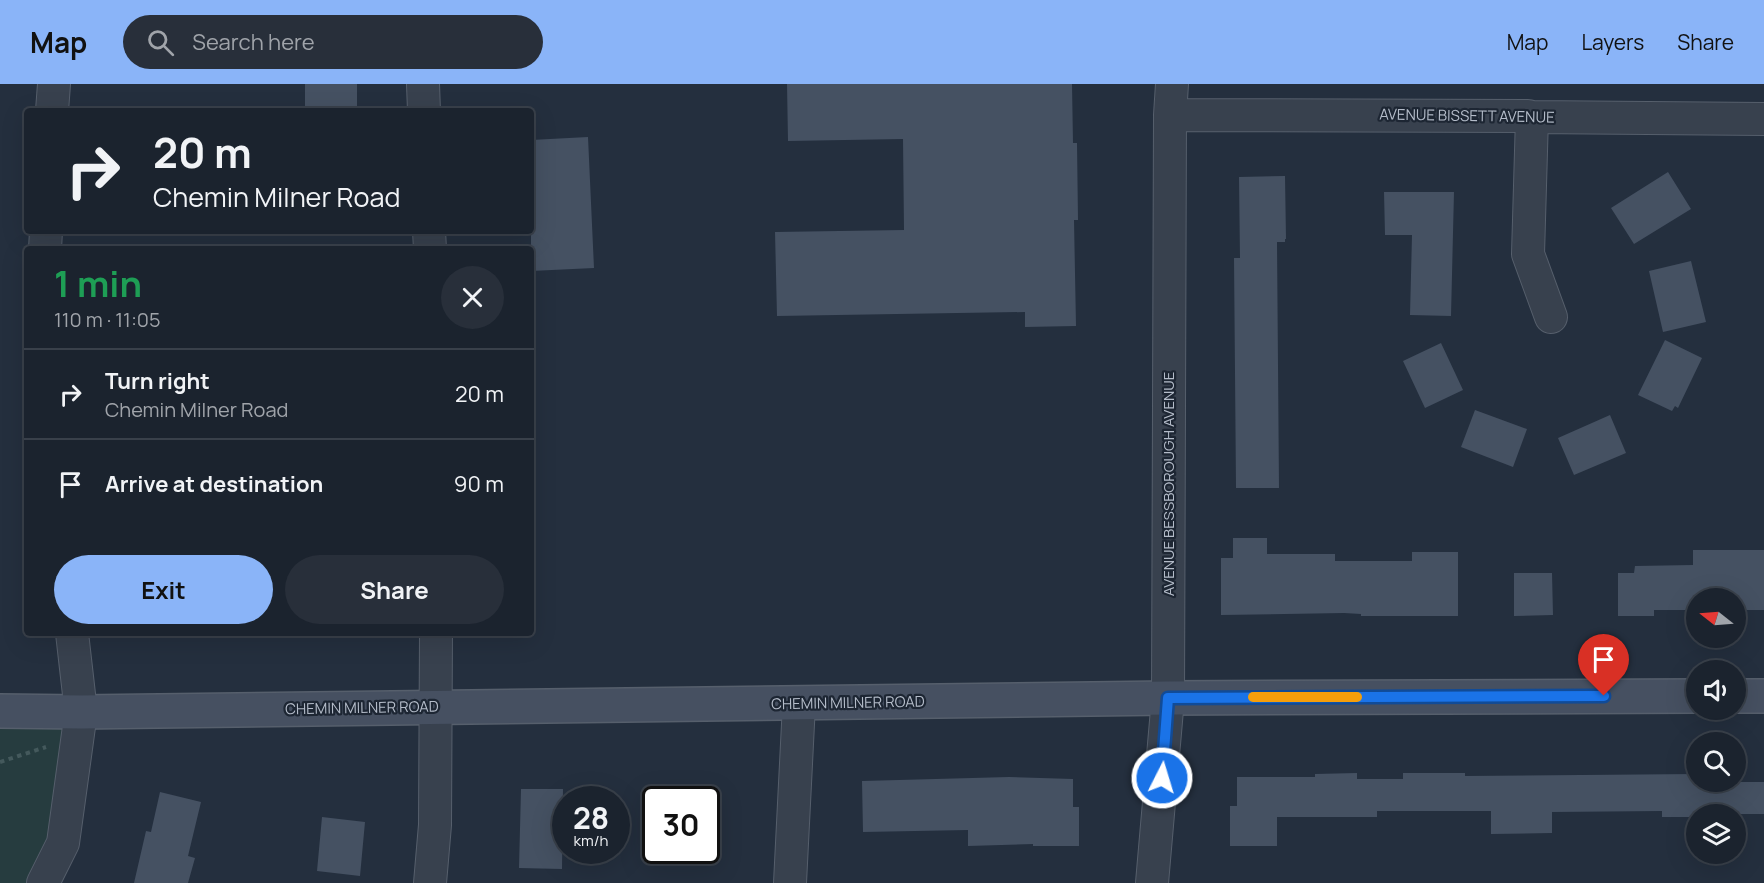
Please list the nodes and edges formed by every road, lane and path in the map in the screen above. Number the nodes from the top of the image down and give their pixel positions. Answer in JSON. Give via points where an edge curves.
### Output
{"nodes":[{"id":1,"x":54,"y":84,"type":"edge"},
{"id":2,"x":423,"y":84,"type":"edge"},
{"id":3,"x":1172,"y":84,"type":"edge"},
{"id":4,"x":52,"y":108,"type":"edge"},
{"id":5,"x":424,"y":108,"type":"edge"},
{"id":6,"x":1170,"y":115,"type":"junction"},
{"id":7,"x":1532,"y":117,"type":"junction"},
{"id":8,"x":1764,"y":119,"type":"edge"},
{"id":9,"x":1551,"y":317,"type":"dead end"},
{"id":10,"x":72,"y":636,"type":"edge"},
{"id":11,"x":436,"y":636,"type":"edge"},
{"id":12,"x":1686,"y":696,"type":"edge"},
{"id":13,"x":1746,"y":696,"type":"edge"},
{"id":14,"x":1764,"y":696,"type":"edge"},
{"id":15,"x":1168,"y":698,"type":"junction"},
{"id":16,"x":799,"y":704,"type":"junction"},
{"id":17,"x":435,"y":706,"type":"junction"},
{"id":18,"x":0,"y":711,"type":"edge"},
{"id":19,"x":81,"y":712,"type":"junction"},
{"id":20,"x":50,"y":746,"type":"dead end"},
{"id":21,"x":0,"y":762,"type":"edge"},
{"id":22,"x":43,"y":883,"type":"edge"},
{"id":23,"x":430,"y":883,"type":"edge"},
{"id":24,"x":790,"y":883,"type":"edge"},
{"id":25,"x":1152,"y":883,"type":"edge"}],
"edges":[{"from":1,"to":4,"type":"street"},
{"from":2,"to":5,"type":"street"},
{"from":3,"to":6,"type":"street","name":"AVENUE BESSBOROUGH AVENUE"},
{"from":6,"to":7,"type":"street","name":"AVENUE BISSETT AVENUE"},
{"from":6,"to":15,"type":"street","name":"AVENUE BESSBOROUGH AVENUE"},
{"from":7,"to":8,"type":"street","name":"AVENUE BISSETT AVENUE"},
{"from":7,"to":9,"type":"street","via":[[1528,254]]},
{"from":10,"to":19,"type":"street"},
{"from":11,"to":17,"type":"street"},
{"from":12,"to":15,"type":"street","name":"CHEMIN MILNER ROAD"},
{"from":13,"to":14,"type":"street"},
{"from":15,"to":16,"type":"street","name":"CHEMIN MILNER ROAD"},
{"from":15,"to":25,"type":"street","name":"AVENUE BESSBOROUGH AVENUE"},
{"from":16,"to":17,"type":"street","name":"CHEMIN MILNER ROAD"},
{"from":16,"to":24,"type":"street"},
{"from":17,"to":19,"type":"street","name":"CHEMIN MILNER ROAD"},
{"from":17,"to":23,"type":"street","via":[[435,825]]},
{"from":18,"to":19,"type":"street","name":"CHEMIN MILNER ROAD"},
{"from":19,"to":22,"type":"street","via":[[63,843]]},
{"from":20,"to":21,"type":"path"}]}
